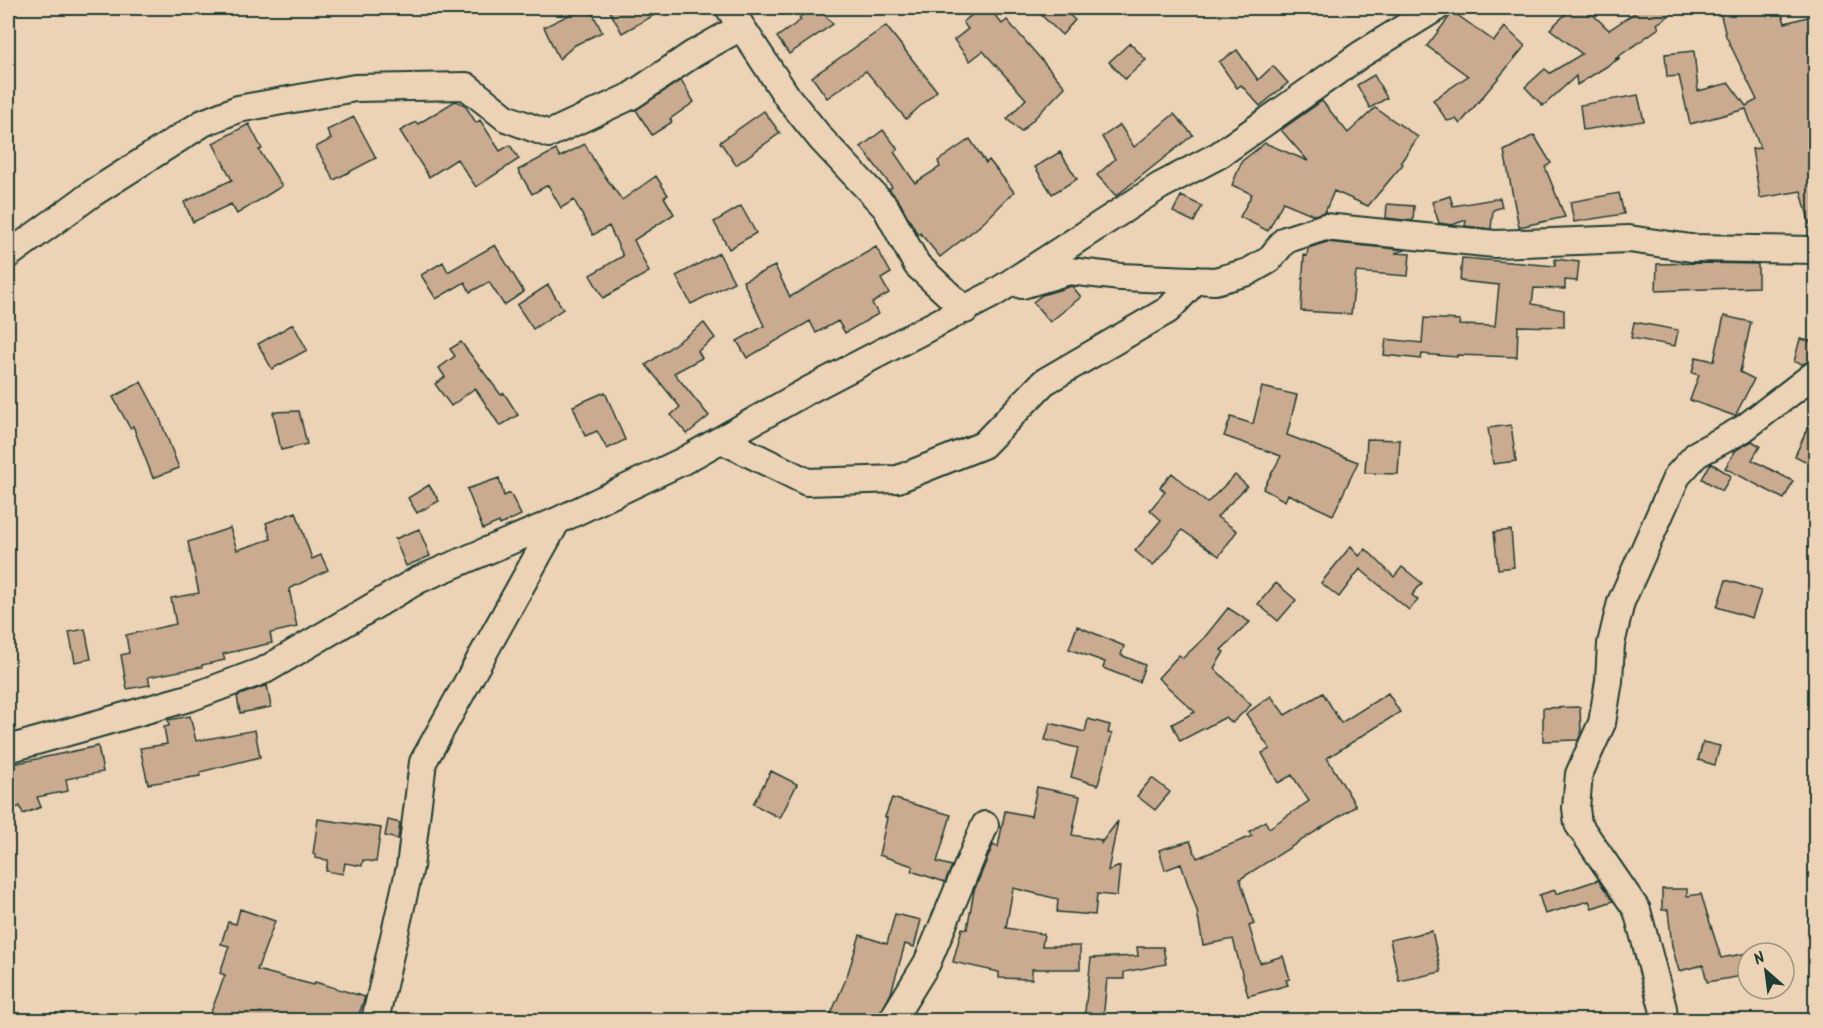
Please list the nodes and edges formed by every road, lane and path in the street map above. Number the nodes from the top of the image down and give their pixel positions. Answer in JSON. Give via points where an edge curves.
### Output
{"nodes":[{"id":1,"x":1436,"y":8,"type":"edge"},
{"id":2,"x":735,"y":17,"type":"edge"},
{"id":3,"x":1815,"y":250,"type":"edge"},
{"id":4,"x":8,"y":255,"type":"edge"},
{"id":5,"x":1196,"y":280,"type":"junction"},
{"id":6,"x":993,"y":294,"type":"junction"},
{"id":7,"x":965,"y":310,"type":"junction"},
{"id":8,"x":1815,"y":374,"type":"edge"},
{"id":9,"x":722,"y":440,"type":"junction"},
{"id":10,"x":557,"y":521,"type":"junction"},
{"id":11,"x":8,"y":749,"type":"edge"},
{"id":12,"x":985,"y":825,"type":"dead end"},
{"id":13,"x":375,"y":1020,"type":"edge"},
{"id":14,"x":892,"y":1020,"type":"edge"},
{"id":15,"x":1664,"y":1020,"type":"edge"}],
"edges":[{"from":1,"to":6,"type":"street","via":[[1360,55],[1219,155],[1160,186]]},
{"from":2,"to":4,"type":"street","via":[[693,54],[631,96],[549,134],[506,118],[466,87],[355,88],[238,109],[203,123]]},
{"from":2,"to":7,"type":"street","via":[[771,76],[822,140],[886,208],[917,265]]},
{"from":3,"to":5,"type":"street","via":[[1691,248],[1629,239],[1495,244],[1325,227],[1285,240],[1269,260],[1248,272],[1215,281]]},
{"from":5,"to":6,"type":"street","via":[[1069,271]]},
{"from":5,"to":9,"type":"street","via":[[1168,310],[1044,382],[983,445],[898,479],[807,482]]},
{"from":6,"to":7,"type":"street"},
{"from":7,"to":9,"type":"street","via":[[807,391]]},
{"from":8,"to":15,"type":"street","via":[[1743,429],[1697,454],[1677,476],[1621,602],[1611,644],[1602,723],[1579,774],[1578,824],[1637,910]]},
{"from":9,"to":10,"type":"street"},
{"from":10,"to":11,"type":"street","via":[[418,580],[265,670],[192,697]]},
{"from":10,"to":13,"type":"street","via":[[423,762],[410,867]]},
{"from":12,"to":14,"type":"street","via":[[927,963]]}]}
